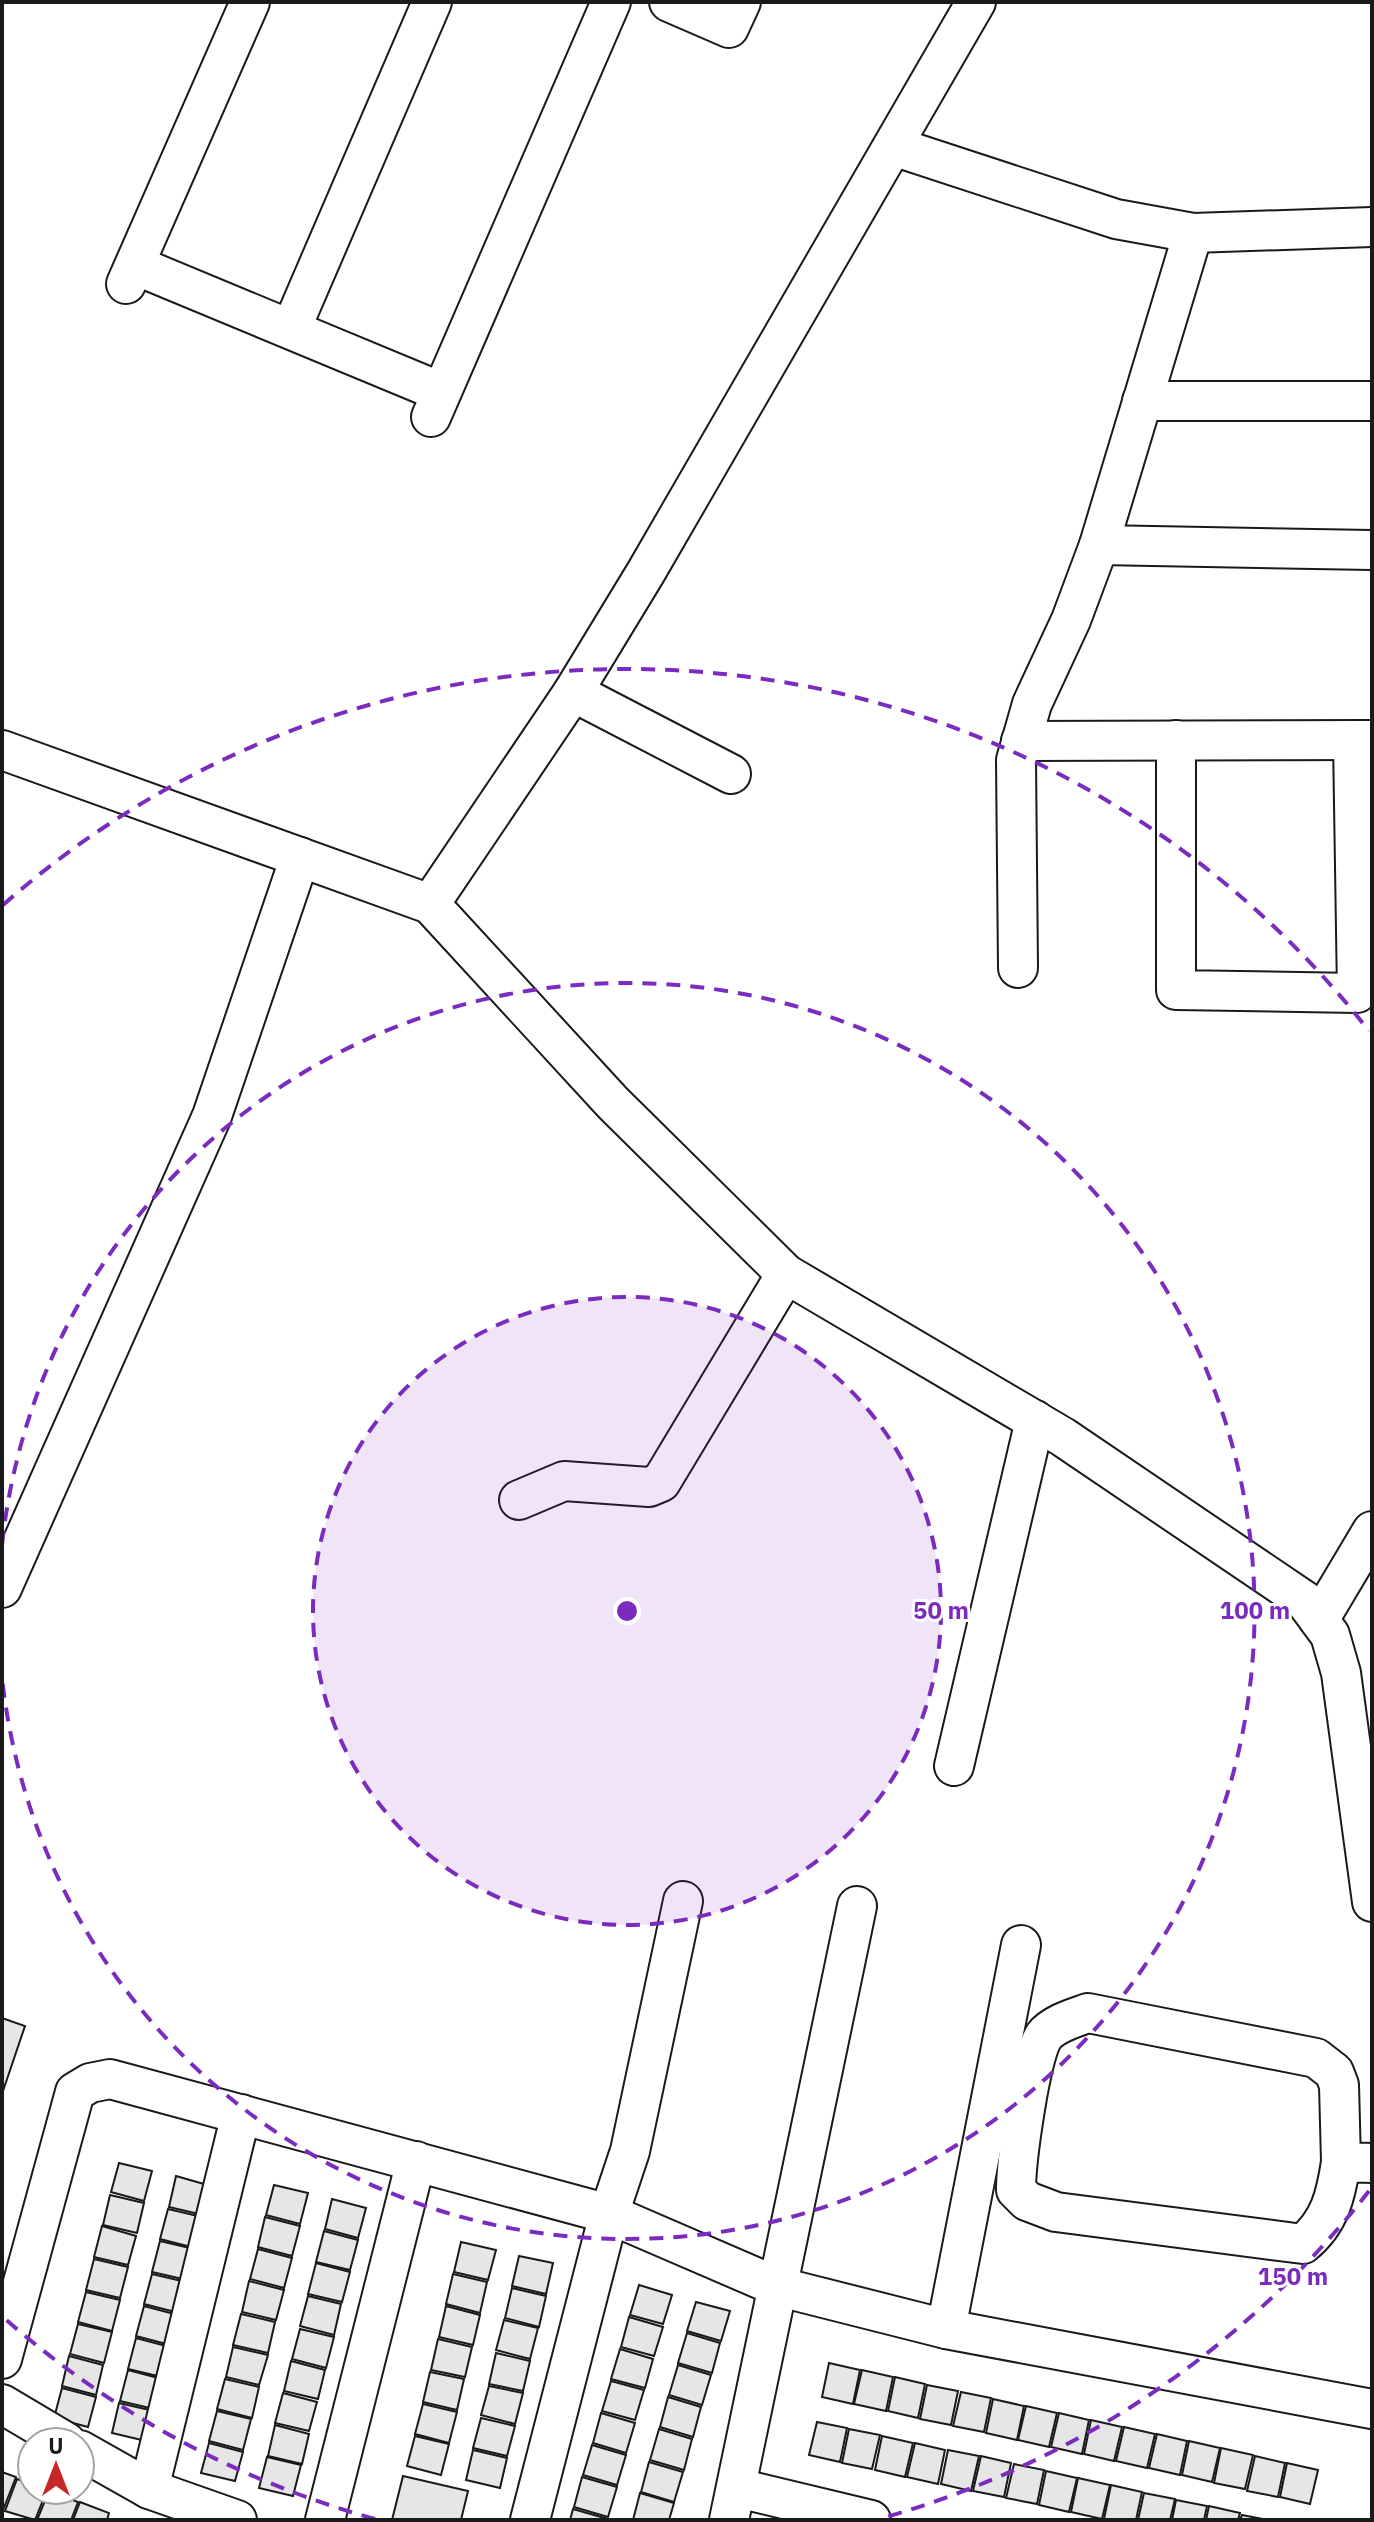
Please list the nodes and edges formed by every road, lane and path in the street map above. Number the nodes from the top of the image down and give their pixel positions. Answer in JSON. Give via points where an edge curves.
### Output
{"nodes":[{"id":1,"x":250,"y":2,"type":"edge"},
{"id":2,"x":432,"y":2,"type":"edge"},
{"id":3,"x":611,"y":2,"type":"edge"},
{"id":4,"x":669,"y":2,"type":"edge"},
{"id":5,"x":741,"y":2,"type":"edge"},
{"id":6,"x":976,"y":2,"type":"edge"},
{"id":7,"x":893,"y":146,"type":"junction"},
{"id":8,"x":1372,"y":227,"type":"edge"},
{"id":9,"x":1193,"y":233,"type":"junction"},
{"id":10,"x":291,"y":329,"type":"junction"},
{"id":11,"x":1142,"y":401,"type":"junction"},
{"id":12,"x":1372,"y":401,"type":"edge"},
{"id":13,"x":1099,"y":545,"type":"junction"},
{"id":14,"x":1372,"y":550,"type":"edge"},
{"id":15,"x":573,"y":692,"type":"junction"},
{"id":16,"x":1176,"y":740,"type":"junction"},
{"id":17,"x":1362,"y":740,"type":"edge"},
{"id":18,"x":1021,"y":741,"type":"junction"},
{"id":19,"x":2,"y":750,"type":"edge"},
{"id":20,"x":731,"y":774,"type":"dead end"},
{"id":21,"x":300,"y":857,"type":"junction"},
{"id":22,"x":430,"y":904,"type":"junction"},
{"id":23,"x":1018,"y":968,"type":"dead end"},
{"id":24,"x":786,"y":1274,"type":"junction"},
{"id":25,"x":1035,"y":1420,"type":"junction"},
{"id":26,"x":519,"y":1500,"type":"dead end"},
{"id":27,"x":1372,"y":1531,"type":"edge"},
{"id":28,"x":2,"y":1588,"type":"edge"},
{"id":29,"x":1319,"y":1620,"type":"junction"},
{"id":30,"x":954,"y":1766,"type":"dead end"},
{"id":31,"x":683,"y":1901,"type":"dead end"},
{"id":32,"x":1372,"y":1902,"type":"edge"},
{"id":33,"x":857,"y":1906,"type":"dead end"},
{"id":34,"x":1021,"y":1945,"type":"dead end"},
{"id":35,"x":241,"y":2114,"type":"junction"},
{"id":36,"x":416,"y":2161,"type":"junction"},
{"id":37,"x":1356,"y":2162,"type":"edge"},
{"id":38,"x":609,"y":2214,"type":"junction"},
{"id":39,"x":776,"y":2286,"type":"junction"},
{"id":40,"x":946,"y":2329,"type":"junction"},
{"id":41,"x":2,"y":2359,"type":"edge"},
{"id":42,"x":2,"y":2404,"type":"edge"},
{"id":43,"x":1372,"y":2409,"type":"edge"},
{"id":44,"x":39,"y":2426,"type":"edge"},
{"id":45,"x":96,"y":2459,"type":"edge"},
{"id":46,"x":149,"y":2489,"type":"junction"},
{"id":47,"x":733,"y":2504,"type":"edge"},
{"id":48,"x":237,"y":2520,"type":"edge"},
{"id":49,"x":325,"y":2520,"type":"edge"},
{"id":50,"x":530,"y":2520,"type":"edge"},
{"id":51,"x":871,"y":2520,"type":"edge"}],
"edges":[{"from":1,"to":10,"type":"street","via":[[130,274]]},
{"from":2,"to":10,"type":"street"},
{"from":3,"to":10,"type":"street","via":[[436,404]]},
{"from":4,"to":5,"type":"street","via":[[729,28]]},
{"from":6,"to":7,"type":"street"},
{"from":7,"to":9,"type":"street","via":[[1116,219]]},
{"from":7,"to":15,"type":"street"},
{"from":8,"to":9,"type":"street"},
{"from":9,"to":11,"type":"street"},
{"from":11,"to":12,"type":"street"},
{"from":11,"to":13,"type":"street"},
{"from":13,"to":14,"type":"street"},
{"from":13,"to":18,"type":"street"},
{"from":15,"to":20,"type":"street"},
{"from":15,"to":22,"type":"street"},
{"from":16,"to":17,"type":"street"},
{"from":16,"to":17,"type":"street","via":[[1176,990],[1357,993]]},
{"from":16,"to":18,"type":"street"},
{"from":18,"to":23,"type":"street","via":[[1016,760]]},
{"from":19,"to":21,"type":"street"},
{"from":21,"to":22,"type":"street"},
{"from":21,"to":28,"type":"street","via":[[212,1116]]},
{"from":22,"to":24,"type":"street","via":[[613,1103]]},
{"from":24,"to":25,"type":"street"},
{"from":24,"to":26,"type":"street","via":[[661,1482],[649,1487],[564,1481]]},
{"from":25,"to":29,"type":"street","via":[[1252,1563],[1305,1601]]},
{"from":25,"to":30,"type":"street"},
{"from":27,"to":29,"type":"street"},
{"from":29,"to":32,"type":"street","via":[[1330,1635],[1341,1673]]},
{"from":31,"to":38,"type":"street","via":[[630,2151]]},
{"from":33,"to":39,"type":"street"},
{"from":34,"to":40,"type":"street"},
{"from":35,"to":36,"type":"street"},
{"from":35,"to":41,"type":"street","via":[[110,2079],[75,2092]]},
{"from":35,"to":46,"type":"street"},
{"from":36,"to":38,"type":"street"},
{"from":36,"to":49,"type":"street"},
{"from":37,"to":37,"type":"street","via":[[1339,2085],[1334,2072],[1316,2058],[1088,2013],[1044,2035],[1034,2063],[1016,2190],[1027,2201],[1056,2212],[1303,2244],[1326,2220]]},
{"from":38,"to":39,"type":"street"},
{"from":38,"to":50,"type":"street"},
{"from":39,"to":40,"type":"street"},
{"from":39,"to":47,"type":"street"},
{"from":40,"to":43,"type":"street"},
{"from":42,"to":44,"type":"street"},
{"from":45,"to":46,"type":"street"},
{"from":46,"to":48,"type":"street"},
{"from":47,"to":51,"type":"street"}]}
